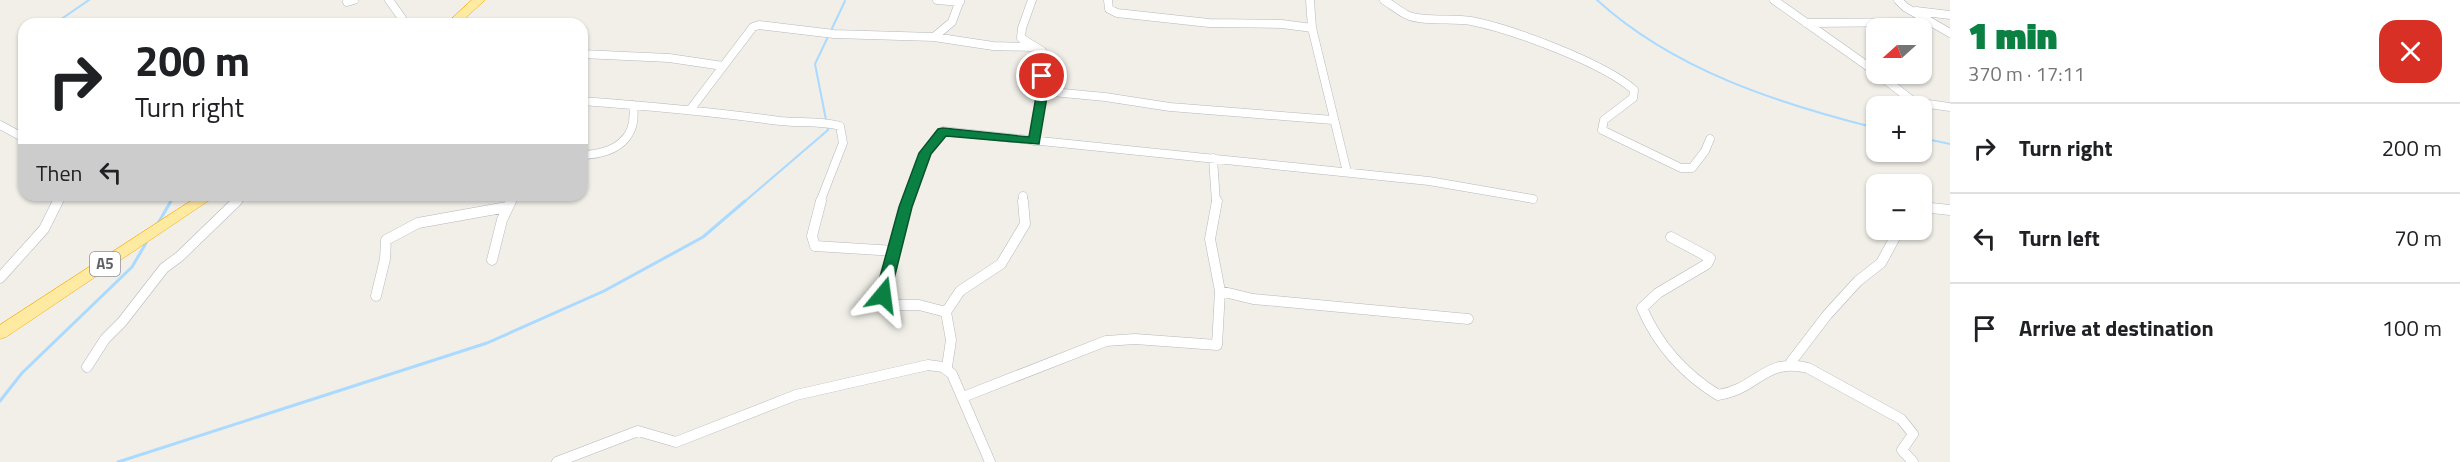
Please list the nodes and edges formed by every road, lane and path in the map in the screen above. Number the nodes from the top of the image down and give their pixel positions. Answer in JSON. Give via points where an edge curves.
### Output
{"nodes":[{"id":1,"x":389,"y":0,"type":"edge"},
{"id":2,"x":479,"y":0,"type":"edge"},
{"id":3,"x":937,"y":0,"type":"edge"},
{"id":4,"x":1032,"y":0,"type":"edge"},
{"id":5,"x":1108,"y":0,"type":"edge"},
{"id":6,"x":1310,"y":0,"type":"edge"},
{"id":7,"x":1384,"y":0,"type":"edge"},
{"id":8,"x":1774,"y":0,"type":"edge"},
{"id":9,"x":1898,"y":0,"type":"edge"},
{"id":10,"x":960,"y":1,"type":"edge"},
{"id":11,"x":1911,"y":9,"type":"junction"},
{"id":12,"x":1950,"y":15,"type":"edge"},
{"id":13,"x":402,"y":18,"type":"edge"},
{"id":14,"x":459,"y":18,"type":"edge"},
{"id":15,"x":1924,"y":18,"type":"edge"},
{"id":16,"x":1805,"y":23,"type":"junction"},
{"id":17,"x":1866,"y":23,"type":"edge"},
{"id":18,"x":1932,"y":23,"type":"edge"},
{"id":19,"x":1312,"y":28,"type":"junction"},
{"id":20,"x":1950,"y":33,"type":"edge"},
{"id":21,"x":934,"y":37,"type":"junction"},
{"id":22,"x":1032,"y":46,"type":"junction"},
{"id":23,"x":588,"y":54,"type":"edge"},
{"id":24,"x":1866,"y":65,"type":"edge"},
{"id":25,"x":723,"y":66,"type":"junction"},
{"id":26,"x":1891,"y":84,"type":"edge"},
{"id":27,"x":1042,"y":91,"type":"junction"},
{"id":28,"x":588,"y":101,"type":"edge"},
{"id":29,"x":633,"y":105,"type":"junction"},
{"id":30,"x":1950,"y":107,"type":"edge"},
{"id":31,"x":690,"y":110,"type":"junction"},
{"id":32,"x":1333,"y":120,"type":"junction"},
{"id":33,"x":0,"y":125,"type":"edge"},
{"id":34,"x":18,"y":135,"type":"edge"},
{"id":35,"x":1710,"y":139,"type":"dead end"},
{"id":36,"x":1034,"y":141,"type":"junction"},
{"id":37,"x":588,"y":154,"type":"edge"},
{"id":38,"x":1213,"y":158,"type":"junction"},
{"id":39,"x":1347,"y":172,"type":"junction"},
{"id":40,"x":1023,"y":196,"type":"dead end"},
{"id":41,"x":1533,"y":199,"type":"dead end"},
{"id":42,"x":58,"y":201,"type":"edge"},
{"id":43,"x":201,"y":201,"type":"edge"},
{"id":44,"x":237,"y":201,"type":"edge"},
{"id":45,"x":510,"y":201,"type":"edge"},
{"id":46,"x":507,"y":207,"type":"junction"},
{"id":47,"x":1932,"y":208,"type":"edge"},
{"id":48,"x":1950,"y":210,"type":"edge"},
{"id":49,"x":1671,"y":237,"type":"dead end"},
{"id":50,"x":1894,"y":240,"type":"edge"},
{"id":51,"x":895,"y":251,"type":"junction"},
{"id":52,"x":492,"y":260,"type":"dead end"},
{"id":53,"x":0,"y":278,"type":"edge"},
{"id":54,"x":1220,"y":291,"type":"junction"},
{"id":55,"x":376,"y":296,"type":"dead end"},
{"id":56,"x":946,"y":312,"type":"junction"},
{"id":57,"x":1467,"y":319,"type":"dead end"},
{"id":58,"x":0,"y":333,"type":"edge"},
{"id":59,"x":1791,"y":362,"type":"junction"},
{"id":60,"x":87,"y":367,"type":"dead end"},
{"id":61,"x":947,"y":367,"type":"junction"},
{"id":62,"x":963,"y":397,"type":"junction"},
{"id":63,"x":557,"y":462,"type":"edge"},
{"id":64,"x":990,"y":462,"type":"edge"},
{"id":65,"x":1913,"y":462,"type":"edge"}],
"edges":[{"from":1,"to":13,"type":"street"},
{"from":2,"to":14,"type":"highway"},
{"from":3,"to":10,"type":"street"},
{"from":4,"to":22,"type":"street","via":[[1021,38]]},
{"from":5,"to":19,"type":"street","via":[[1109,9],[1117,13]]},
{"from":6,"to":19,"type":"street"},
{"from":7,"to":35,"type":"street","via":[[1409,16],[1469,21],[1510,31],[1624,81],[1634,90],[1633,98],[1604,120],[1602,130],[1681,168],[1692,168]]},
{"from":8,"to":16,"type":"street"},
{"from":9,"to":11,"type":"street"},
{"from":10,"to":21,"type":"street","via":[[953,24]]},
{"from":11,"to":12,"type":"street"},
{"from":11,"to":15,"type":"street"},
{"from":16,"to":17,"type":"street"},
{"from":16,"to":24,"type":"street"},
{"from":18,"to":20,"type":"street"},
{"from":19,"to":32,"type":"street"},
{"from":21,"to":22,"type":"street","via":[[999,46]]},
{"from":21,"to":25,"type":"street","via":[[834,34],[759,25],[750,28]]},
{"from":22,"to":27,"type":"street","via":[[1045,56]]},
{"from":23,"to":25,"type":"street","via":[[669,58]]},
{"from":25,"to":31,"type":"street"},
{"from":26,"to":30,"type":"street","via":[[1914,102]]},
{"from":27,"to":32,"type":"street","via":[[1170,107]]},
{"from":27,"to":36,"type":"street"},
{"from":28,"to":29,"type":"street"},
{"from":29,"to":31,"type":"street"},
{"from":29,"to":37,"type":"street","via":[[633,129],[622,142],[606,153]]},
{"from":31,"to":51,"type":"street","via":[[840,126],[843,144],[818,209],[812,236],[815,246]]},
{"from":32,"to":39,"type":"street"},
{"from":33,"to":34,"type":"street"},
{"from":36,"to":38,"type":"street"},
{"from":36,"to":51,"type":"street","via":[[943,132],[925,153]]},
{"from":38,"to":39,"type":"street"},
{"from":38,"to":54,"type":"street","via":[[1217,198],[1210,239]]},
{"from":39,"to":41,"type":"street"},
{"from":40,"to":56,"type":"street","via":[[1025,224],[1001,264],[960,291]]},
{"from":42,"to":53,"type":"street","via":[[50,221]]},
{"from":43,"to":58,"type":"highway","number":"A5"},
{"from":44,"to":60,"type":"street","via":[[164,268]]},
{"from":45,"to":46,"type":"street"},
{"from":46,"to":52,"type":"street"},
{"from":46,"to":55,"type":"street","via":[[418,223],[399,231],[386,240]]},
{"from":47,"to":48,"type":"street"},
{"from":49,"to":59,"type":"street","via":[[1710,258],[1707,264],[1658,293],[1642,308],[1647,323],[1680,364],[1702,386],[1718,395],[1739,391],[1774,366]]},
{"from":50,"to":59,"type":"street","via":[[1881,263],[1842,298]]},
{"from":51,"to":56,"type":"street","via":[[883,295],[885,303]]},
{"from":54,"to":57,"type":"street","via":[[1253,299]]},
{"from":54,"to":62,"type":"street","via":[[1217,345],[1129,337],[1106,341]]},
{"from":56,"to":61,"type":"street","via":[[951,337]]},
{"from":59,"to":65,"type":"street","via":[[1901,419],[1913,434],[1902,450]]},
{"from":61,"to":62,"type":"street"},
{"from":61,"to":63,"type":"street","via":[[923,365],[796,395],[676,442],[638,431]]},
{"from":62,"to":64,"type":"street"}]}
